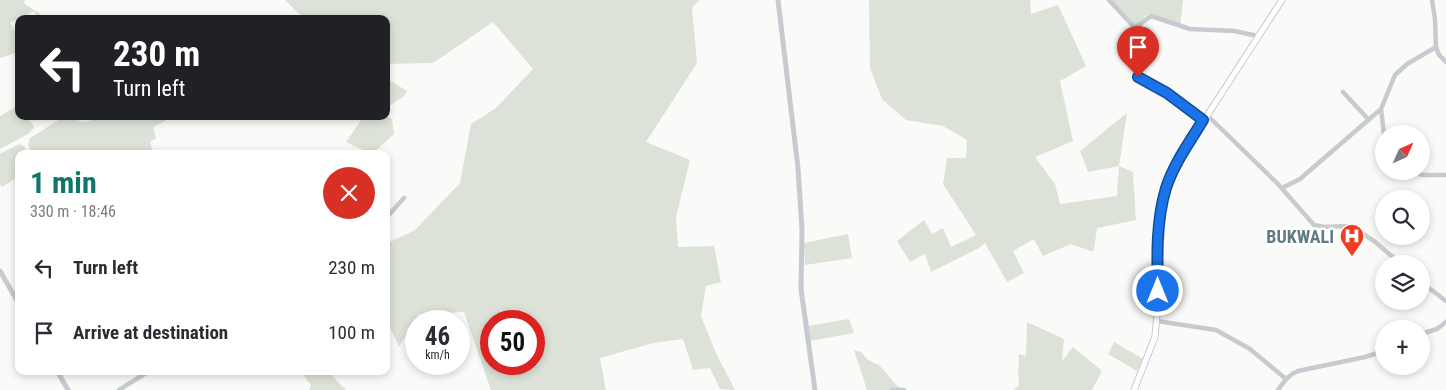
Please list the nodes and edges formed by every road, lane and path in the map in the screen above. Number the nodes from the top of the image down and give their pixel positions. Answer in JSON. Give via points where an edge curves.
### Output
{"nodes":[{"id":1,"x":778,"y":0,"type":"edge"},
{"id":2,"x":1109,"y":0,"type":"edge"},
{"id":3,"x":1282,"y":0,"type":"edge"},
{"id":4,"x":1432,"y":0,"type":"edge"},
{"id":5,"x":1258,"y":36,"type":"junction"},
{"id":6,"x":1436,"y":47,"type":"junction"},
{"id":7,"x":1446,"y":62,"type":"edge"},
{"id":8,"x":1138,"y":77,"type":"dead end"},
{"id":9,"x":1343,"y":92,"type":"dead end"},
{"id":10,"x":1381,"y":109,"type":"junction"},
{"id":11,"x":1205,"y":117,"type":"junction"},
{"id":12,"x":1369,"y":120,"type":"junction"},
{"id":13,"x":1383,"y":125,"type":"edge"},
{"id":14,"x":1430,"y":175,"type":"edge"},
{"id":15,"x":1446,"y":175,"type":"edge"},
{"id":16,"x":1282,"y":188,"type":"junction"},
{"id":17,"x":404,"y":198,"type":"dead end"},
{"id":18,"x":390,"y":214,"type":"edge"},
{"id":19,"x":1390,"y":255,"type":"edge"},
{"id":20,"x":0,"y":271,"type":"edge"},
{"id":21,"x":1430,"y":289,"type":"edge"},
{"id":22,"x":15,"y":297,"type":"edge"},
{"id":23,"x":1446,"y":301,"type":"edge"},
{"id":24,"x":1157,"y":321,"type":"junction"},
{"id":25,"x":1446,"y":322,"type":"edge"},
{"id":26,"x":1430,"y":332,"type":"edge"},
{"id":27,"x":1375,"y":354,"type":"edge"},
{"id":28,"x":59,"y":375,"type":"edge"},
{"id":29,"x":143,"y":375,"type":"edge"},
{"id":30,"x":1286,"y":379,"type":"junction"},
{"id":31,"x":68,"y":390,"type":"edge"},
{"id":32,"x":118,"y":390,"type":"edge"},
{"id":33,"x":815,"y":390,"type":"edge"},
{"id":34,"x":892,"y":390,"type":"edge"},
{"id":35,"x":904,"y":390,"type":"edge"},
{"id":36,"x":1134,"y":390,"type":"edge"},
{"id":37,"x":1278,"y":390,"type":"edge"}],
"edges":[{"from":1,"to":33,"type":"street","via":[[798,168],[802,288]]},
{"from":2,"to":5,"type":"street","via":[[1135,28],[1150,16],[1190,29],[1234,31]]},
{"from":3,"to":5,"type":"main road"},
{"from":4,"to":6,"type":"street"},
{"from":5,"to":11,"type":"main road"},
{"from":6,"to":7,"type":"street"},
{"from":6,"to":10,"type":"street","via":[[1395,75]]},
{"from":8,"to":11,"type":"street"},
{"from":9,"to":12,"type":"street"},
{"from":10,"to":12,"type":"street"},
{"from":10,"to":13,"type":"street"},
{"from":11,"to":16,"type":"street"},
{"from":11,"to":24,"type":"main road","via":[[1179,159],[1166,187],[1160,211]]},
{"from":12,"to":16,"type":"street","via":[[1300,179]]},
{"from":14,"to":15,"type":"street"},
{"from":16,"to":19,"type":"street","via":[[1314,225],[1348,226]]},
{"from":17,"to":18,"type":"street"},
{"from":20,"to":22,"type":"street"},
{"from":21,"to":23,"type":"street"},
{"from":24,"to":30,"type":"street","via":[[1216,330],[1250,349]]},
{"from":24,"to":36,"type":"main road","via":[[1151,351]]},
{"from":25,"to":26,"type":"street"},
{"from":27,"to":30,"type":"street","via":[[1298,371]]},
{"from":28,"to":31,"type":"street"},
{"from":29,"to":32,"type":"street"},
{"from":30,"to":37,"type":"street"},
{"from":34,"to":35,"type":"street"}]}
